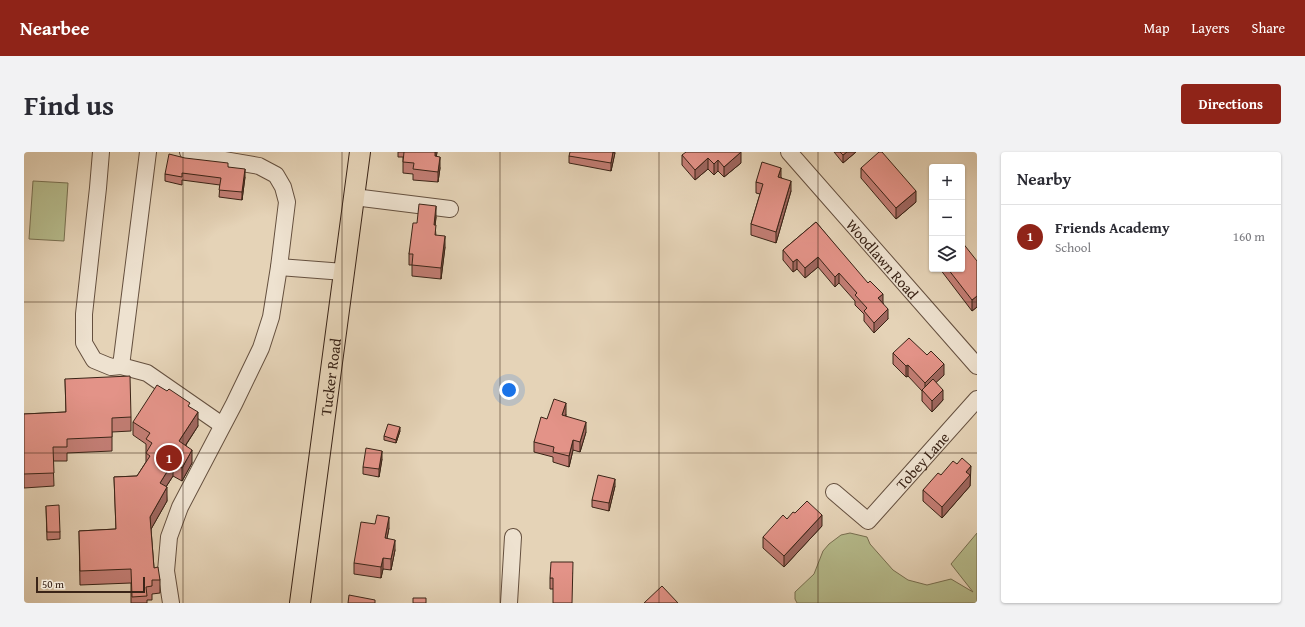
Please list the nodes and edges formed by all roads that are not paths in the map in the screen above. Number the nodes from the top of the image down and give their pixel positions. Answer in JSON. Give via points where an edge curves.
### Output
{"nodes":[{"id":1,"x":101,"y":152,"type":"edge"},
{"id":2,"x":148,"y":152,"type":"edge"},
{"id":3,"x":188,"y":152,"type":"edge"},
{"id":4,"x":360,"y":152,"type":"edge"},
{"id":5,"x":789,"y":152,"type":"edge"},
{"id":6,"x":354,"y":197,"type":"junction"},
{"id":7,"x":450,"y":210,"type":"dead end"},
{"id":8,"x":279,"y":267,"type":"junction"},
{"id":9,"x":344,"y":272,"type":"junction"},
{"id":10,"x":121,"y":366,"type":"junction"},
{"id":11,"x":977,"y":366,"type":"edge"},
{"id":12,"x":977,"y":399,"type":"edge"},
{"id":13,"x":222,"y":425,"type":"junction"},
{"id":14,"x":834,"y":492,"type":"dead end"},
{"id":15,"x":513,"y":537,"type":"dead end"},
{"id":16,"x":171,"y":603,"type":"edge"},
{"id":17,"x":300,"y":603,"type":"edge"},
{"id":18,"x":509,"y":603,"type":"edge"}],
"edges":[{"from":1,"to":10,"type":"street","via":[[84,314],[84,343],[94,360],[111,367]]},
{"from":2,"to":10,"type":"street"},
{"from":3,"to":8,"type":"street","via":[[259,166],[276,175],[287,202]]},
{"from":4,"to":6,"type":"main road","name":"Tucker Road"},
{"from":5,"to":11,"type":"street","name":"Woodlawn Road"},
{"from":6,"to":7,"type":"street"},
{"from":6,"to":9,"type":"main road","name":"Tucker Road"},
{"from":8,"to":9,"type":"street"},
{"from":8,"to":13,"type":"street","via":[[271,317],[261,348]]},
{"from":9,"to":17,"type":"main road","name":"Tucker Road"},
{"from":10,"to":13,"type":"street","via":[[147,373]]},
{"from":12,"to":14,"type":"street","name":"Tobey Lane","via":[[868,522]]},
{"from":13,"to":16,"type":"street","via":[[180,508],[169,537],[166,571]]},
{"from":15,"to":18,"type":"street"}]}
